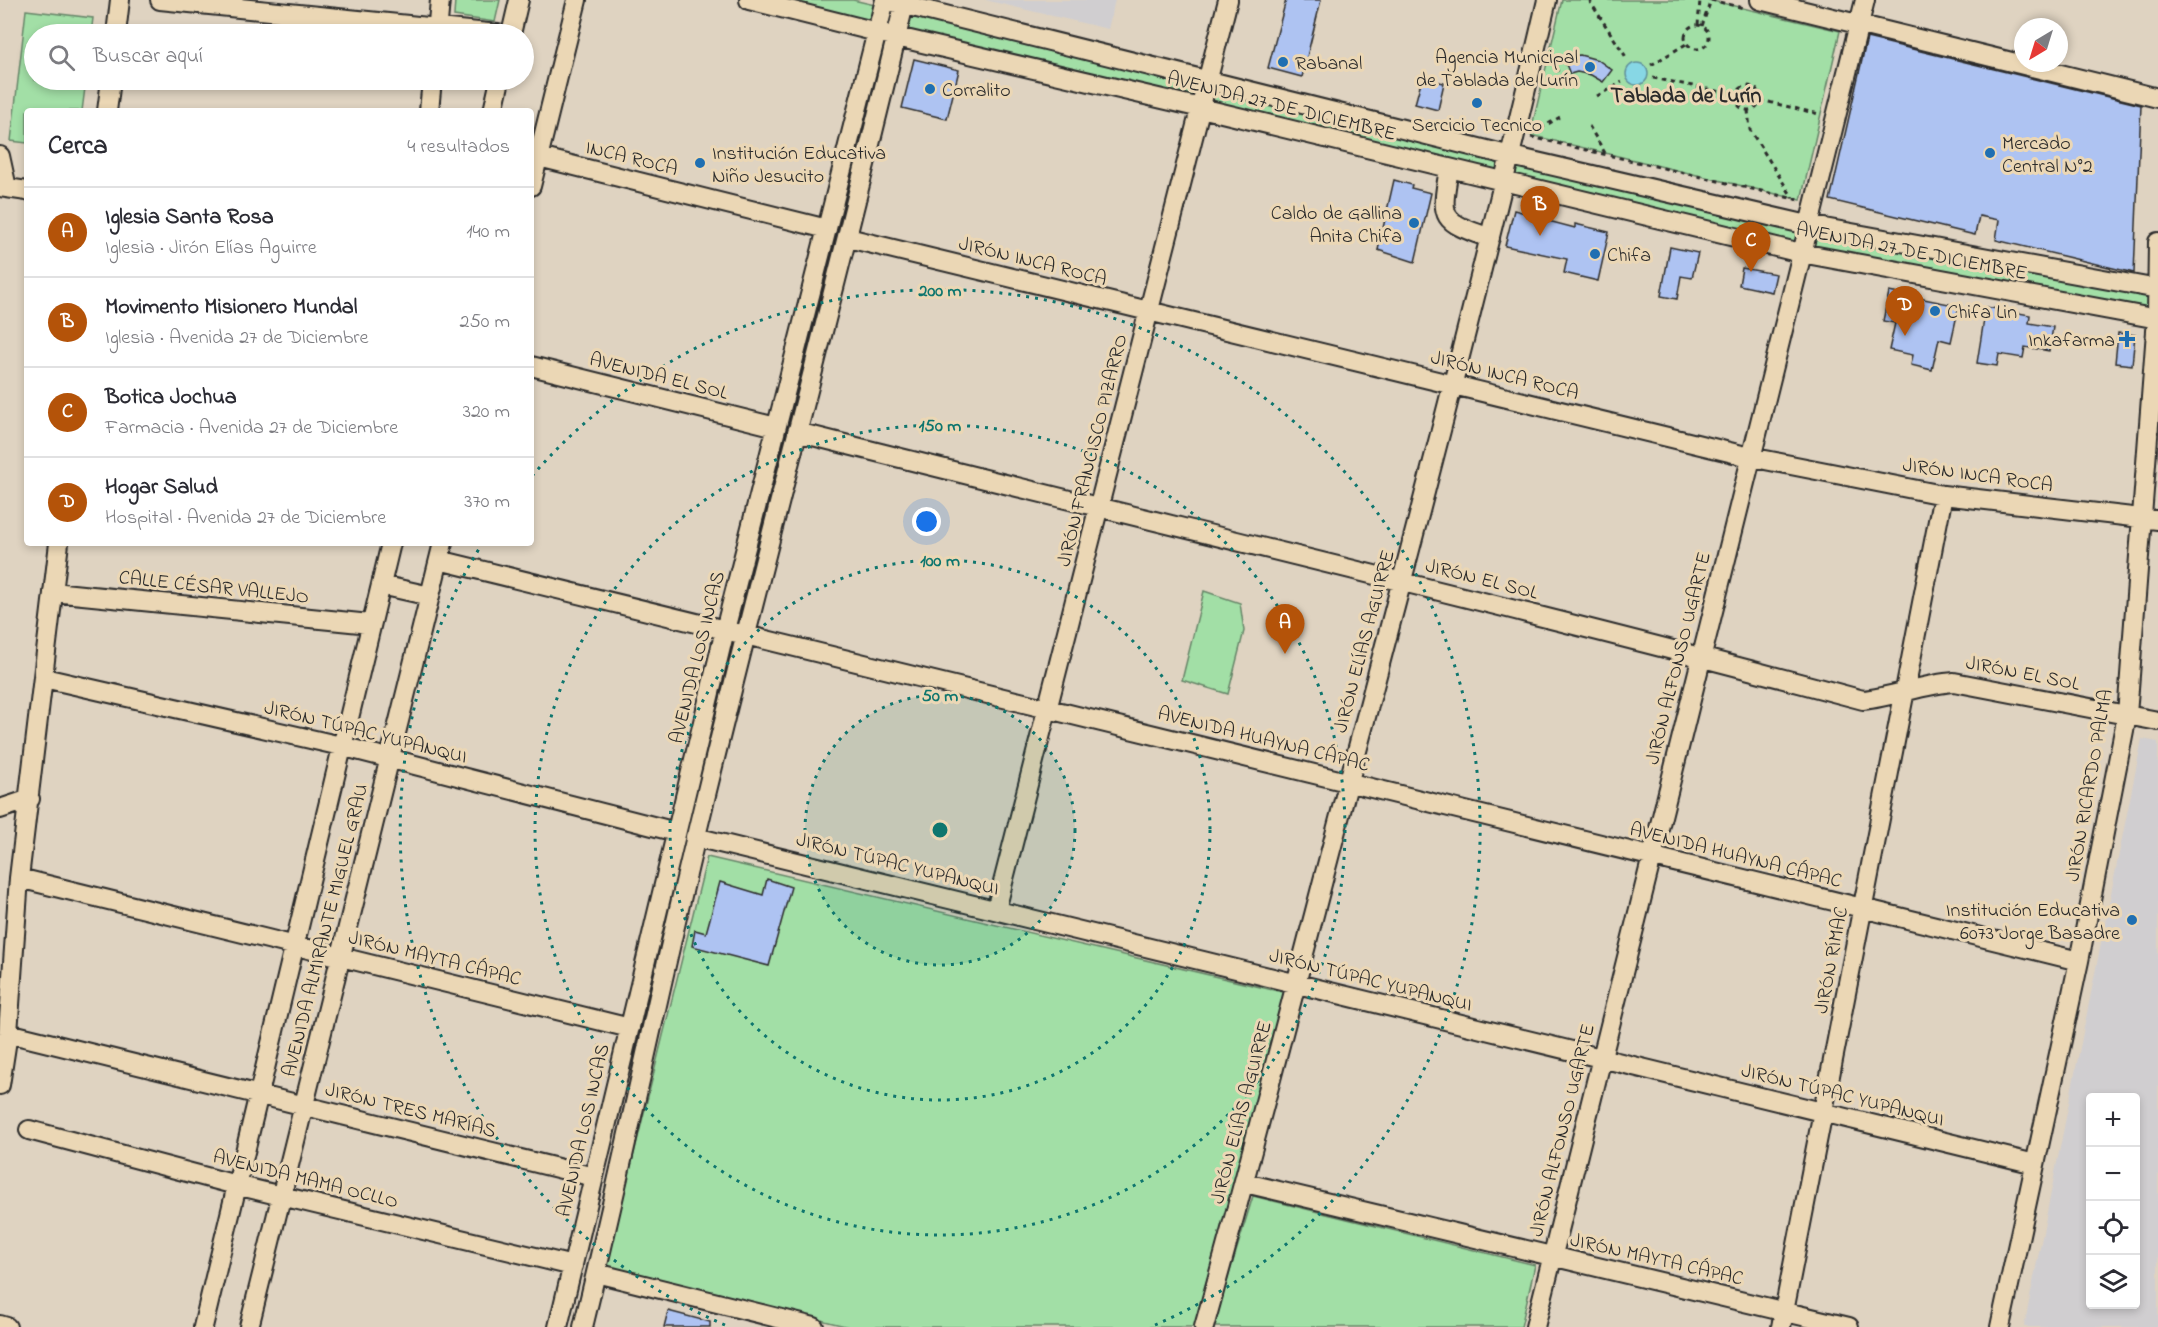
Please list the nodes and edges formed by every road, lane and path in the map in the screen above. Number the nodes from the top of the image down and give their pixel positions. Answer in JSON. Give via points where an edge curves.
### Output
{"nodes":[{"id":1,"x":120,"y":0,"type":"edge"},
{"id":2,"x":160,"y":0,"type":"edge"},
{"id":3,"x":440,"y":0,"type":"edge"},
{"id":4,"x":519,"y":0,"type":"edge"},
{"id":5,"x":577,"y":0,"type":"edge"},
{"id":6,"x":749,"y":0,"type":"edge"},
{"id":7,"x":885,"y":0,"type":"edge"},
{"id":8,"x":1228,"y":0,"type":"edge"},
{"id":9,"x":1547,"y":0,"type":"edge"},
{"id":10,"x":1589,"y":0,"type":"edge"},
{"id":11,"x":1700,"y":0,"type":"edge"},
{"id":12,"x":1711,"y":0,"type":"edge"},
{"id":13,"x":1865,"y":0,"type":"edge"},
{"id":14,"x":905,"y":3,"type":"edge"},
{"id":15,"x":1753,"y":4,"type":"edge"},
{"id":16,"x":117,"y":24,"type":"edge"},
{"id":17,"x":374,"y":24,"type":"edge"},
{"id":18,"x":438,"y":24,"type":"edge"},
{"id":19,"x":513,"y":24,"type":"edge"},
{"id":20,"x":1859,"y":24,"type":"junction"},
{"id":21,"x":1700,"y":25,"type":"junction"},
{"id":22,"x":878,"y":33,"type":"junction"},
{"id":23,"x":897,"y":37,"type":"junction"},
{"id":24,"x":1686,"y":44,"type":"junction"},
{"id":25,"x":1547,"y":54,"type":"dead end"},
{"id":26,"x":1628,"y":60,"type":"dead end"},
{"id":27,"x":1651,"y":65,"type":"dead end"},
{"id":28,"x":1653,"y":78,"type":"dead end"},
{"id":29,"x":1208,"y":82,"type":"junction"},
{"id":30,"x":1622,"y":82,"type":"dead end"},
{"id":31,"x":1568,"y":89,"type":"dead end"},
{"id":32,"x":110,"y":90,"type":"edge"},
{"id":33,"x":431,"y":90,"type":"edge"},
{"id":34,"x":498,"y":90,"type":"edge"},
{"id":35,"x":1737,"y":95,"type":"junction"},
{"id":36,"x":1597,"y":96,"type":"dead end"},
{"id":37,"x":2158,"y":98,"type":"edge"},
{"id":38,"x":1760,"y":100,"type":"junction"},
{"id":39,"x":108,"y":108,"type":"edge"},
{"id":40,"x":429,"y":108,"type":"edge"},
{"id":41,"x":494,"y":108,"type":"edge"},
{"id":42,"x":1201,"y":108,"type":"junction"},
{"id":43,"x":1748,"y":110,"type":"junction"},
{"id":44,"x":1820,"y":114,"type":"dead end"},
{"id":45,"x":1560,"y":117,"type":"dead end"},
{"id":46,"x":1530,"y":126,"type":"dead end"},
{"id":47,"x":1590,"y":126,"type":"dead end"},
{"id":48,"x":1528,"y":136,"type":"junction"},
{"id":49,"x":1606,"y":154,"type":"junction"},
{"id":50,"x":0,"y":156,"type":"edge"},
{"id":51,"x":535,"y":156,"type":"edge"},
{"id":52,"x":1510,"y":156,"type":"junction"},
{"id":53,"x":1449,"y":169,"type":"junction"},
{"id":54,"x":1504,"y":183,"type":"junction"},
{"id":55,"x":4,"y":188,"type":"edge"},
{"id":56,"x":24,"y":191,"type":"edge"},
{"id":57,"x":1793,"y":198,"type":"junction"},
{"id":58,"x":1801,"y":200,"type":"dead end"},
{"id":59,"x":1809,"y":225,"type":"junction"},
{"id":60,"x":827,"y":229,"type":"junction"},
{"id":61,"x":848,"y":238,"type":"junction"},
{"id":62,"x":1490,"y":238,"type":"junction"},
{"id":63,"x":2158,"y":242,"type":"edge"},
{"id":64,"x":1801,"y":254,"type":"junction"},
{"id":65,"x":2158,"y":289,"type":"edge"},
{"id":66,"x":1149,"y":311,"type":"junction"},
{"id":67,"x":2157,"y":319,"type":"edge"},
{"id":68,"x":534,"y":367,"type":"edge"},
{"id":69,"x":1454,"y":385,"type":"junction"},
{"id":70,"x":776,"y":427,"type":"junction"},
{"id":71,"x":797,"y":432,"type":"junction"},
{"id":72,"x":1750,"y":457,"type":"junction"},
{"id":73,"x":1943,"y":495,"type":"junction"},
{"id":74,"x":1099,"y":509,"type":"junction"},
{"id":75,"x":2150,"y":519,"type":"edge"},
{"id":76,"x":59,"y":546,"type":"edge"},
{"id":77,"x":390,"y":546,"type":"edge"},
{"id":78,"x":441,"y":551,"type":"edge"},
{"id":79,"x":1402,"y":581,"type":"junction"},
{"id":80,"x":381,"y":585,"type":"junction"},
{"id":81,"x":53,"y":592,"type":"junction"},
{"id":82,"x":430,"y":596,"type":"junction"},
{"id":83,"x":370,"y":624,"type":"junction"},
{"id":84,"x":725,"y":630,"type":"junction"},
{"id":85,"x":745,"y":634,"type":"junction"},
{"id":86,"x":1701,"y":656,"type":"junction"},
{"id":87,"x":44,"y":678,"type":"junction"},
{"id":88,"x":1905,"y":691,"type":"junction"},
{"id":89,"x":1048,"y":708,"type":"junction"},
{"id":90,"x":2127,"y":715,"type":"junction"},
{"id":91,"x":2158,"y":721,"type":"edge"},
{"id":92,"x":341,"y":746,"type":"junction"},
{"id":93,"x":389,"y":759,"type":"junction"},
{"id":94,"x":1349,"y":782,"type":"junction"},
{"id":95,"x":30,"y":800,"type":"junction"},
{"id":96,"x":0,"y":809,"type":"edge"},
{"id":97,"x":676,"y":832,"type":"junction"},
{"id":98,"x":696,"y":837,"type":"junction"},
{"id":99,"x":1652,"y":856,"type":"junction"},
{"id":100,"x":19,"y":878,"type":"junction"},
{"id":101,"x":1863,"y":908,"type":"junction"},
{"id":102,"x":996,"y":910,"type":"junction"},
{"id":103,"x":294,"y":945,"type":"junction"},
{"id":104,"x":340,"y":958,"type":"junction"},
{"id":105,"x":2079,"y":961,"type":"junction"},
{"id":106,"x":1297,"y":984,"type":"junction"},
{"id":107,"x":630,"y":1028,"type":"junction"},
{"id":108,"x":8,"y":1033,"type":"junction"},
{"id":109,"x":1602,"y":1058,"type":"junction"},
{"id":110,"x":0,"y":1085,"type":"edge"},
{"id":111,"x":258,"y":1096,"type":"junction"},
{"id":112,"x":304,"y":1106,"type":"junction"},
{"id":113,"x":1823,"y":1112,"type":"junction"},
{"id":114,"x":29,"y":1130,"type":"dead end"},
{"id":115,"x":2035,"y":1164,"type":"junction"},
{"id":116,"x":594,"y":1177,"type":"junction"},
{"id":117,"x":1245,"y":1183,"type":"junction"},
{"id":118,"x":236,"y":1185,"type":"junction"},
{"id":119,"x":282,"y":1196,"type":"junction"},
{"id":120,"x":1553,"y":1256,"type":"junction"},
{"id":121,"x":573,"y":1266,"type":"junction"},
{"id":122,"x":596,"y":1273,"type":"junction"},
{"id":123,"x":1782,"y":1319,"type":"edge"},
{"id":124,"x":0,"y":1325,"type":"edge"},
{"id":125,"x":7,"y":1327,"type":"edge"},
{"id":126,"x":202,"y":1327,"type":"edge"},
{"id":127,"x":249,"y":1327,"type":"edge"},
{"id":128,"x":558,"y":1327,"type":"edge"},
{"id":129,"x":583,"y":1327,"type":"edge"},
{"id":130,"x":814,"y":1327,"type":"edge"},
{"id":131,"x":1204,"y":1327,"type":"edge"},
{"id":132,"x":1535,"y":1327,"type":"edge"},
{"id":133,"x":1849,"y":1327,"type":"edge"},
{"id":134,"x":2001,"y":1327,"type":"edge"}],
"edges":[{"from":1,"to":16,"type":"street"},
{"from":2,"to":17,"type":"street"},
{"from":3,"to":18,"type":"street"},
{"from":4,"to":19,"type":"street"},
{"from":5,"to":51,"type":"street"},
{"from":6,"to":22,"type":"street","name":"AVENIDA 27 DE DICIEMBRE"},
{"from":7,"to":14,"type":"street","name":"AVENIDA 27 DE DICIEMBRE"},
{"from":7,"to":22,"type":"street","name":"AVENIDA LOS INCAS"},
{"from":8,"to":29,"type":"street","name":"JIRÓN FRANCISCO PIZARRO"},
{"from":9,"to":52,"type":"street","name":"JIRÓN ELÍAS AGUIRRE"},
{"from":10,"to":26,"type":"path"},
{"from":11,"to":21,"type":"path"},
{"from":12,"to":15,"type":"path"},
{"from":12,"to":21,"type":"path"},
{"from":13,"to":20,"type":"street","name":"JIRÓN ALFONSO UGARTE"},
{"from":14,"to":23,"type":"street"},
{"from":14,"to":29,"type":"street","name":"AVENIDA 27 DE DICIEMBRE"},
{"from":15,"to":20,"type":"street"},
{"from":20,"to":37,"type":"street"},
{"from":20,"to":59,"type":"street","name":"JIRÓN ALFONSO UGARTE"},
{"from":21,"to":24,"type":"path","via":[[1690,26],[1685,32]]},
{"from":21,"to":24,"type":"path","via":[[1709,34],[1707,45],[1696,50]]},
{"from":22,"to":23,"type":"street","name":"AVENIDA 27 DE DICIEMBRE"},
{"from":22,"to":60,"type":"street","name":"AVENIDA LOS INCAS"},
{"from":23,"to":42,"type":"street","name":"AVENIDA 27 DE DICIEMBRE"},
{"from":23,"to":61,"type":"street"},
{"from":24,"to":27,"type":"path"},
{"from":25,"to":31,"type":"path"},
{"from":28,"to":35,"type":"path"},
{"from":29,"to":42,"type":"street","name":"JIRÓN FRANCISCO PIZARRO"},
{"from":29,"to":52,"type":"street","name":"AVENIDA 27 DE DICIEMBRE"},
{"from":30,"to":36,"type":"path"},
{"from":32,"to":39,"type":"street"},
{"from":33,"to":40,"type":"street"},
{"from":34,"to":41,"type":"street"},
{"from":35,"to":38,"type":"path","via":[[1740,89],[1751,87],[1759,93]]},
{"from":35,"to":43,"type":"path","via":[[1739,105]]},
{"from":38,"to":43,"type":"path"},
{"from":38,"to":44,"type":"path"},
{"from":42,"to":53,"type":"street","name":"AVENIDA 27 DE DICIEMBRE"},
{"from":42,"to":66,"type":"street","name":"JIRÓN FRANCISCO PIZARRO"},
{"from":43,"to":57,"type":"path","via":[[1750,130]]},
{"from":45,"to":48,"type":"path"},
{"from":46,"to":48,"type":"path"},
{"from":47,"to":49,"type":"path"},
{"from":48,"to":49,"type":"path"},
{"from":49,"to":57,"type":"path"},
{"from":50,"to":55,"type":"street"},
{"from":51,"to":60,"type":"street","name":"INCA ROCA"},
{"from":52,"to":54,"type":"street","name":"JIRÓN ELÍAS AGUIRRE"},
{"from":52,"to":59,"type":"street","name":"AVENIDA 27 DE DICIEMBRE"},
{"from":53,"to":54,"type":"street","name":"AVENIDA 27 DE DICIEMBRE"},
{"from":53,"to":62,"type":"street","via":[[1443,205],[1446,214],[1460,228]]},
{"from":54,"to":62,"type":"street","name":"JIRÓN ELÍAS AGUIRRE"},
{"from":54,"to":64,"type":"street","name":"AVENIDA 27 DE DICIEMBRE"},
{"from":55,"to":56,"type":"street"},
{"from":57,"to":58,"type":"path"},
{"from":59,"to":64,"type":"street","name":"JIRÓN ALFONSO UGARTE"},
{"from":59,"to":65,"type":"street","name":"AVENIDA 27 DE DICIEMBRE"},
{"from":60,"to":70,"type":"street","name":"AVENIDA LOS INCAS"},
{"from":61,"to":66,"type":"street","name":"JIRÓN INCA ROCA"},
{"from":61,"to":71,"type":"street"},
{"from":62,"to":69,"type":"street","name":"JIRÓN ELÍAS AGUIRRE"},
{"from":63,"to":65,"type":"street","name":"JIRÓN RICARDO PALMA"},
{"from":64,"to":67,"type":"street","name":"AVENIDA 27 DE DICIEMBRE"},
{"from":64,"to":72,"type":"street","name":"JIRÓN ALFONSO UGARTE"},
{"from":65,"to":67,"type":"street","name":"JIRÓN RICARDO PALMA"},
{"from":66,"to":69,"type":"street","name":"JIRÓN INCA ROCA"},
{"from":66,"to":74,"type":"street","name":"JIRÓN FRANCISCO PIZARRO"},
{"from":67,"to":75,"type":"street","name":"JIRÓN RICARDO PALMA"},
{"from":68,"to":70,"type":"street","name":"AVENIDA EL SOL"},
{"from":69,"to":72,"type":"street","name":"JIRÓN INCA ROCA"},
{"from":69,"to":79,"type":"street","name":"JIRÓN ELÍAS AGUIRRE"},
{"from":70,"to":84,"type":"street","name":"AVENIDA LOS INCAS"},
{"from":71,"to":74,"type":"street","name":"JIRÓN EL SOL"},
{"from":71,"to":85,"type":"street"},
{"from":72,"to":73,"type":"street","name":"JIRÓN INCA ROCA"},
{"from":72,"to":86,"type":"street","name":"JIRÓN ALFONSO UGARTE"},
{"from":73,"to":75,"type":"street","name":"JIRÓN INCA ROCA"},
{"from":73,"to":88,"type":"street","name":"JIRÓN RÍMAC"},
{"from":74,"to":79,"type":"street","name":"JIRÓN EL SOL"},
{"from":74,"to":89,"type":"street","name":"JIRÓN FRANCISCO PIZARRO"},
{"from":75,"to":90,"type":"street","name":"JIRÓN RICARDO PALMA"},
{"from":76,"to":81,"type":"street"},
{"from":77,"to":80,"type":"street","name":"AVENIDA ALMIRANTE MIGUEL GRAU"},
{"from":78,"to":82,"type":"street","name":"AVENIDA ALMIRANTE MIGUEL GRAU"},
{"from":78,"to":84,"type":"street","name":"AVENIDA HUAYNA CÁPAC"},
{"from":79,"to":86,"type":"street","name":"JIRÓN EL SOL"},
{"from":79,"to":94,"type":"street","name":"JIRÓN ELÍAS AGUIRRE"},
{"from":80,"to":82,"type":"street"},
{"from":80,"to":83,"type":"street","name":"AVENIDA ALMIRANTE MIGUEL GRAU"},
{"from":81,"to":83,"type":"street","name":"CALLE CÉSAR VALLEJO"},
{"from":81,"to":87,"type":"street"},
{"from":82,"to":93,"type":"street","name":"AVENIDA ALMIRANTE MIGUEL GRAU"},
{"from":83,"to":92,"type":"street","name":"AVENIDA ALMIRANTE MIGUEL GRAU"},
{"from":84,"to":85,"type":"street","name":"AVENIDA HUAYNA CÁPAC"},
{"from":84,"to":97,"type":"street","name":"AVENIDA LOS INCAS"},
{"from":85,"to":89,"type":"street","name":"AVENIDA HUAYNA CÁPAC"},
{"from":85,"to":98,"type":"street"},
{"from":86,"to":88,"type":"street","name":"JIRÓN EL SOL","via":[[1863,700]]},
{"from":86,"to":99,"type":"street","name":"JIRÓN ALFONSO UGARTE"},
{"from":87,"to":92,"type":"street","name":"JIRÓN TÚPAC YUPANQUI"},
{"from":87,"to":95,"type":"street"},
{"from":88,"to":90,"type":"street","name":"JIRÓN EL SOL","via":[[1954,682]]},
{"from":88,"to":101,"type":"street","name":"JIRÓN RÍMAC"},
{"from":89,"to":94,"type":"street","name":"AVENIDA HUAYNA CÁPAC"},
{"from":89,"to":102,"type":"street","name":"JIRÓN FRANCISCO PIZARRO"},
{"from":90,"to":91,"type":"street","name":"JIRÓN EL SOL"},
{"from":90,"to":105,"type":"street","name":"JIRÓN RICARDO PALMA"},
{"from":92,"to":93,"type":"street","name":"JIRÓN TÚPAC YUPANQUI"},
{"from":92,"to":103,"type":"street","name":"AVENIDA ALMIRANTE MIGUEL GRAU"},
{"from":93,"to":97,"type":"street","name":"JIRÓN TÚPAC YUPANQUI"},
{"from":93,"to":104,"type":"street","name":"AVENIDA ALMIRANTE MIGUEL GRAU"},
{"from":94,"to":99,"type":"street","name":"AVENIDA HUAYNA CÁPAC"},
{"from":94,"to":106,"type":"street","name":"JIRÓN ELÍAS AGUIRRE"},
{"from":95,"to":96,"type":"street"},
{"from":95,"to":100,"type":"street"},
{"from":97,"to":107,"type":"street","name":"AVENIDA LOS INCAS"},
{"from":98,"to":102,"type":"street","name":"JIRÓN TÚPAC YUPANQUI"},
{"from":98,"to":122,"type":"street"},
{"from":99,"to":101,"type":"street","name":"AVENIDA HUAYNA CÁPAC"},
{"from":99,"to":109,"type":"street","name":"JIRÓN ALFONSO UGARTE"},
{"from":100,"to":103,"type":"street","name":"JIRÓN MAYTA CÁPAC"},
{"from":100,"to":108,"type":"street"},
{"from":101,"to":105,"type":"street","name":"AVENIDA HUAYNA CÁPAC"},
{"from":101,"to":113,"type":"street","name":"JIRÓN RÍMAC"},
{"from":102,"to":106,"type":"street","name":"JIRÓN TÚPAC YUPANQUI"},
{"from":103,"to":104,"type":"street","name":"JIRÓN MAYTA CÁPAC"},
{"from":103,"to":111,"type":"street","name":"AVENIDA ALMIRANTE MIGUEL GRAU"},
{"from":104,"to":107,"type":"street","name":"JIRÓN MAYTA CÁPAC"},
{"from":104,"to":112,"type":"street","name":"AVENIDA ALMIRANTE MIGUEL GRAU"},
{"from":105,"to":115,"type":"street","name":"JIRÓN RICARDO PALMA"},
{"from":106,"to":109,"type":"street","name":"JIRÓN TÚPAC YUPANQUI"},
{"from":106,"to":117,"type":"street","name":"JIRÓN ELÍAS AGUIRRE"},
{"from":107,"to":116,"type":"street","name":"AVENIDA LOS INCAS"},
{"from":108,"to":110,"type":"street"},
{"from":108,"to":111,"type":"street","name":"JIRÓN TRES MARÍAS"},
{"from":109,"to":113,"type":"street","name":"JIRÓN TÚPAC YUPANQUI"},
{"from":109,"to":120,"type":"street","name":"JIRÓN ALFONSO UGARTE"},
{"from":111,"to":112,"type":"street","name":"JIRÓN TRES MARÍAS"},
{"from":111,"to":118,"type":"street","name":"AVENIDA ALMIRANTE MIGUEL GRAU"},
{"from":112,"to":116,"type":"street","name":"JIRÓN TRES MARÍAS"},
{"from":112,"to":119,"type":"street","name":"AVENIDA ALMIRANTE MIGUEL GRAU"},
{"from":113,"to":115,"type":"street","name":"JIRÓN TÚPAC YUPANQUI"},
{"from":113,"to":123,"type":"street","name":"JIRÓN RÍMAC"},
{"from":114,"to":118,"type":"street","name":"AVENIDA MAMA OCLLO"},
{"from":115,"to":134,"type":"street","name":"JIRÓN RICARDO PALMA"},
{"from":116,"to":121,"type":"street","name":"AVENIDA LOS INCAS"},
{"from":117,"to":120,"type":"street","name":"JIRÓN MAYTA CÁPAC"},
{"from":117,"to":131,"type":"street","name":"JIRÓN ELÍAS AGUIRRE"},
{"from":118,"to":119,"type":"street","name":"AVENIDA MAMA OCLLO"},
{"from":118,"to":126,"type":"street","name":"AVENIDA ALMIRANTE MIGUEL GRAU"},
{"from":119,"to":121,"type":"street","name":"AVENIDA MAMA OCLLO"},
{"from":119,"to":127,"type":"street","name":"AVENIDA ALMIRANTE MIGUEL GRAU"},
{"from":120,"to":123,"type":"street","name":"JIRÓN MAYTA CÁPAC"},
{"from":120,"to":132,"type":"street","name":"JIRÓN ALFONSO UGARTE"},
{"from":121,"to":128,"type":"street","name":"AVENIDA LOS INCAS"},
{"from":122,"to":129,"type":"street"},
{"from":122,"to":130,"type":"street"},
{"from":123,"to":133,"type":"street","name":"JIRÓN MAYTA CÁPAC"},
{"from":124,"to":125,"type":"street"}]}
